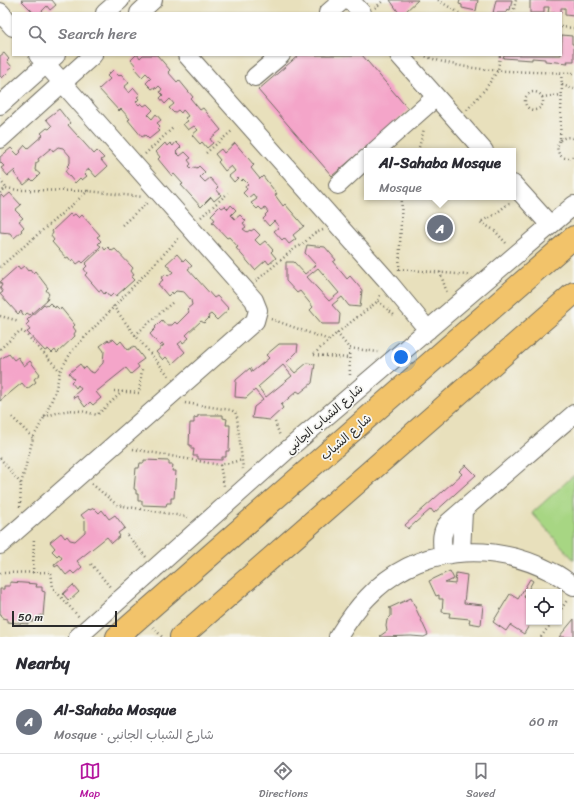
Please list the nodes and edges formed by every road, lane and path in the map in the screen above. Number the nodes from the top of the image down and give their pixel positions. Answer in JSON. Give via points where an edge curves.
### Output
{"nodes":[{"id":1,"x":120,"y":0,"type":"edge"},
{"id":2,"x":343,"y":0,"type":"edge"},
{"id":3,"x":350,"y":0,"type":"edge"},
{"id":4,"x":438,"y":0,"type":"edge"},
{"id":5,"x":516,"y":0,"type":"edge"},
{"id":6,"x":0,"y":12,"type":"edge"},
{"id":7,"x":106,"y":12,"type":"edge"},
{"id":8,"x":329,"y":12,"type":"edge"},
{"id":9,"x":361,"y":12,"type":"edge"},
{"id":10,"x":457,"y":12,"type":"edge"},
{"id":11,"x":512,"y":12,"type":"edge"},
{"id":12,"x":12,"y":26,"type":"edge"},
{"id":13,"x":562,"y":27,"type":"edge"},
{"id":14,"x":574,"y":28,"type":"edge"},
{"id":15,"x":92,"y":56,"type":"edge"},
{"id":16,"x":188,"y":56,"type":"edge"},
{"id":17,"x":280,"y":56,"type":"edge"},
{"id":18,"x":400,"y":56,"type":"edge"},
{"id":19,"x":425,"y":56,"type":"edge"},
{"id":20,"x":500,"y":56,"type":"edge"},
{"id":21,"x":47,"y":58,"type":"edge"},
{"id":22,"x":498,"y":70,"type":"junction"},
{"id":23,"x":561,"y":73,"type":"junction"},
{"id":24,"x":574,"y":73,"type":"edge"},
{"id":25,"x":255,"y":77,"type":"dead end"},
{"id":26,"x":62,"y":83,"type":"junction"},
{"id":27,"x":562,"y":85,"type":"junction"},
{"id":28,"x":574,"y":89,"type":"edge"},
{"id":29,"x":562,"y":95,"type":"junction"},
{"id":30,"x":436,"y":97,"type":"junction"},
{"id":31,"x":542,"y":97,"type":"junction"},
{"id":32,"x":0,"y":105,"type":"edge"},
{"id":33,"x":243,"y":120,"type":"junction"},
{"id":34,"x":458,"y":121,"type":"junction"},
{"id":35,"x":174,"y":127,"type":"dead end"},
{"id":36,"x":424,"y":129,"type":"dead end"},
{"id":37,"x":0,"y":139,"type":"edge"},
{"id":38,"x":574,"y":139,"type":"edge"},
{"id":39,"x":560,"y":140,"type":"junction"},
{"id":40,"x":378,"y":148,"type":"edge"},
{"id":41,"x":419,"y":148,"type":"edge"},
{"id":42,"x":481,"y":148,"type":"edge"},
{"id":43,"x":206,"y":154,"type":"dead end"},
{"id":44,"x":574,"y":156,"type":"edge"},
{"id":45,"x":364,"y":161,"type":"edge"},
{"id":46,"x":134,"y":164,"type":"junction"},
{"id":47,"x":0,"y":180,"type":"edge"},
{"id":48,"x":338,"y":185,"type":"dead end"},
{"id":49,"x":6,"y":188,"type":"junction"},
{"id":50,"x":88,"y":190,"type":"junction"},
{"id":51,"x":0,"y":192,"type":"edge"},
{"id":52,"x":228,"y":193,"type":"dead end"},
{"id":53,"x":156,"y":195,"type":"junction"},
{"id":54,"x":516,"y":195,"type":"edge"},
{"id":55,"x":402,"y":200,"type":"edge"},
{"id":56,"x":506,"y":200,"type":"edge"},
{"id":57,"x":574,"y":205,"type":"edge"},
{"id":58,"x":337,"y":224,"type":"junction"},
{"id":59,"x":122,"y":225,"type":"dead end"},
{"id":60,"x":550,"y":225,"type":"junction"},
{"id":61,"x":190,"y":228,"type":"junction"},
{"id":62,"x":574,"y":237,"type":"edge"},
{"id":63,"x":513,"y":256,"type":"junction"},
{"id":64,"x":0,"y":267,"type":"edge"},
{"id":65,"x":440,"y":272,"type":"junction"},
{"id":66,"x":392,"y":273,"type":"junction"},
{"id":67,"x":489,"y":277,"type":"junction"},
{"id":68,"x":245,"y":290,"type":"junction"},
{"id":69,"x":397,"y":293,"type":"junction"},
{"id":70,"x":574,"y":293,"type":"edge"},
{"id":71,"x":173,"y":302,"type":"dead end"},
{"id":72,"x":113,"y":306,"type":"junction"},
{"id":73,"x":452,"y":309,"type":"junction"},
{"id":74,"x":258,"y":314,"type":"junction"},
{"id":75,"x":0,"y":316,"type":"edge"},
{"id":76,"x":19,"y":321,"type":"dead end"},
{"id":77,"x":428,"y":330,"type":"junction"},
{"id":78,"x":337,"y":333,"type":"junction"},
{"id":79,"x":135,"y":335,"type":"junction"},
{"id":80,"x":329,"y":340,"type":"junction"},
{"id":81,"x":349,"y":348,"type":"junction"},
{"id":82,"x":0,"y":349,"type":"edge"},
{"id":83,"x":398,"y":355,"type":"junction"},
{"id":84,"x":349,"y":358,"type":"junction"},
{"id":85,"x":142,"y":369,"type":"dead end"},
{"id":86,"x":60,"y":371,"type":"junction"},
{"id":87,"x":179,"y":387,"type":"junction"},
{"id":88,"x":114,"y":391,"type":"dead end"},
{"id":89,"x":122,"y":392,"type":"junction"},
{"id":90,"x":351,"y":396,"type":"junction"},
{"id":91,"x":165,"y":400,"type":"junction"},
{"id":92,"x":574,"y":414,"type":"edge"},
{"id":93,"x":12,"y":417,"type":"dead end"},
{"id":94,"x":44,"y":417,"type":"junction"},
{"id":95,"x":33,"y":438,"type":"junction"},
{"id":96,"x":113,"y":445,"type":"junction"},
{"id":97,"x":0,"y":458,"type":"edge"},
{"id":98,"x":242,"y":460,"type":"junction"},
{"id":99,"x":81,"y":474,"type":"junction"},
{"id":100,"x":21,"y":484,"type":"junction"},
{"id":101,"x":245,"y":488,"type":"junction"},
{"id":102,"x":462,"y":511,"type":"junction"},
{"id":103,"x":35,"y":514,"type":"junction"},
{"id":104,"x":208,"y":521,"type":"junction"},
{"id":105,"x":18,"y":529,"type":"junction"},
{"id":106,"x":127,"y":535,"type":"dead end"},
{"id":107,"x":0,"y":545,"type":"edge"},
{"id":108,"x":461,"y":552,"type":"junction"},
{"id":109,"x":443,"y":554,"type":"junction"},
{"id":110,"x":91,"y":564,"type":"dead end"},
{"id":111,"x":156,"y":568,"type":"junction"},
{"id":112,"x":33,"y":572,"type":"junction"},
{"id":113,"x":0,"y":573,"type":"edge"},
{"id":114,"x":574,"y":586,"type":"edge"},
{"id":115,"x":121,"y":599,"type":"junction"},
{"id":116,"x":550,"y":625,"type":"edge"},
{"id":117,"x":83,"y":633,"type":"edge"},
{"id":118,"x":117,"y":637,"type":"edge"},
{"id":119,"x":181,"y":637,"type":"edge"},
{"id":120,"x":338,"y":637,"type":"edge"},
{"id":121,"x":542,"y":637,"type":"edge"}],
"edges":[{"from":1,"to":7,"type":"street"},
{"from":2,"to":8,"type":"street"},
{"from":3,"to":9,"type":"street"},
{"from":4,"to":10,"type":"path"},
{"from":5,"to":11,"type":"path"},
{"from":6,"to":12,"type":"street"},
{"from":13,"to":14,"type":"path"},
{"from":15,"to":26,"type":"street"},
{"from":16,"to":33,"type":"street"},
{"from":17,"to":25,"type":"street"},
{"from":18,"to":30,"type":"street"},
{"from":19,"to":22,"type":"path","via":[[452,65]]},
{"from":20,"to":22,"type":"path"},
{"from":21,"to":26,"type":"street"},
{"from":21,"to":32,"type":"street"},
{"from":22,"to":23,"type":"path"},
{"from":22,"to":34,"type":"path"},
{"from":23,"to":24,"type":"path"},
{"from":23,"to":27,"type":"path"},
{"from":26,"to":37,"type":"street"},
{"from":26,"to":46,"type":"street"},
{"from":27,"to":28,"type":"path"},
{"from":27,"to":29,"type":"path"},
{"from":29,"to":31,"type":"path"},
{"from":29,"to":39,"type":"path"},
{"from":30,"to":34,"type":"street"},
{"from":30,"to":40,"type":"street"},
{"from":31,"to":31,"type":"path","via":[[536,92],[528,95],[526,106],[532,110],[540,108]]},
{"from":33,"to":43,"type":"path"},
{"from":33,"to":58,"type":"street"},
{"from":34,"to":42,"type":"street"},
{"from":35,"to":46,"type":"path"},
{"from":36,"to":41,"type":"path"},
{"from":38,"to":39,"type":"path","via":[[564,137]]},
{"from":39,"to":44,"type":"path","via":[[557,144],[558,154],[567,159]]},
{"from":45,"to":48,"type":"street"},
{"from":46,"to":53,"type":"street"},
{"from":47,"to":49,"type":"path"},
{"from":49,"to":50,"type":"path"},
{"from":49,"to":51,"type":"path"},
{"from":50,"to":53,"type":"path"},
{"from":50,"to":64,"type":"path"},
{"from":52,"to":61,"type":"path"},
{"from":53,"to":59,"type":"path"},
{"from":53,"to":61,"type":"street"},
{"from":54,"to":60,"type":"street"},
{"from":55,"to":66,"type":"path"},
{"from":56,"to":63,"type":"path","via":[[494,215],[480,222],[504,240]]},
{"from":57,"to":60,"type":"street","name":"شارع الشباب الجانبى"},
{"from":58,"to":66,"type":"street"},
{"from":58,"to":68,"type":"path","via":[[313,234]]},
{"from":60,"to":63,"type":"street","name":"شارع الشباب الجانبى"},
{"from":61,"to":68,"type":"street"},
{"from":61,"to":72,"type":"path"},
{"from":62,"to":118,"type":"main road","name":"شارع الشباب"},
{"from":63,"to":67,"type":"street","name":"شارع الشباب الجانبى"},
{"from":65,"to":66,"type":"path"},
{"from":65,"to":67,"type":"path"},
{"from":65,"to":73,"type":"path"},
{"from":66,"to":69,"type":"street"},
{"from":66,"to":69,"type":"path"},
{"from":66,"to":78,"type":"path","via":[[378,300]]},
{"from":67,"to":73,"type":"street","name":"شارع الشباب الجانبى"},
{"from":68,"to":74,"type":"street","via":[[257,304]]},
{"from":69,"to":77,"type":"street"},
{"from":70,"to":119,"type":"main road"},
{"from":71,"to":79,"type":"path"},
{"from":72,"to":79,"type":"path"},
{"from":72,"to":86,"type":"path","via":[[72,351]]},
{"from":73,"to":77,"type":"street","name":"شارع الشباب الجانبى"},
{"from":74,"to":80,"type":"path"},
{"from":74,"to":87,"type":"street","via":[[255,321]]},
{"from":75,"to":76,"type":"path"},
{"from":77,"to":83,"type":"street","name":"شارع الشباب الجانبى"},
{"from":78,"to":80,"type":"path"},
{"from":78,"to":81,"type":"path"},
{"from":79,"to":87,"type":"path"},
{"from":80,"to":84,"type":"path","via":[[314,354]]},
{"from":81,"to":83,"type":"path"},
{"from":81,"to":84,"type":"path"},
{"from":82,"to":86,"type":"path","via":[[20,331],[24,332]]},
{"from":83,"to":90,"type":"street","name":"شارع الشباب الجانبى"},
{"from":84,"to":90,"type":"path"},
{"from":85,"to":89,"type":"path","via":[[139,393]]},
{"from":86,"to":94,"type":"path","via":[[55,392]]},
{"from":87,"to":91,"type":"street"},
{"from":88,"to":89,"type":"path"},
{"from":89,"to":94,"type":"path","via":[[97,415],[76,410],[61,411]]},
{"from":90,"to":101,"type":"street","name":"شارع الشباب الجانبى"},
{"from":91,"to":96,"type":"street"},
{"from":91,"to":98,"type":"path","via":[[235,412]]},
{"from":92,"to":102,"type":"street"},
{"from":93,"to":95,"type":"path"},
{"from":94,"to":95,"type":"path"},
{"from":95,"to":100,"type":"path"},
{"from":96,"to":98,"type":"path","via":[[220,465]]},
{"from":96,"to":99,"type":"street"},
{"from":97,"to":100,"type":"path"},
{"from":98,"to":101,"type":"path"},
{"from":99,"to":103,"type":"street"},
{"from":99,"to":104,"type":"path","via":[[117,505]]},
{"from":100,"to":105,"type":"path"},
{"from":101,"to":104,"type":"street","name":"شارع الشباب الجانبى"},
{"from":102,"to":108,"type":"street"},
{"from":102,"to":109,"type":"street","via":[[444,527]]},
{"from":103,"to":105,"type":"street"},
{"from":103,"to":112,"type":"path"},
{"from":104,"to":111,"type":"street","name":"شارع الشباب الجانبى"},
{"from":105,"to":107,"type":"street"},
{"from":106,"to":111,"type":"path"},
{"from":108,"to":109,"type":"street"},
{"from":108,"to":114,"type":"street","via":[[502,554],[553,572]]},
{"from":109,"to":120,"type":"street","via":[[415,564],[389,578],[366,598]]},
{"from":110,"to":115,"type":"path"},
{"from":111,"to":115,"type":"street","name":"شارع الشباب الجانبى"},
{"from":112,"to":113,"type":"path"},
{"from":112,"to":117,"type":"path","via":[[51,572],[53,588]]},
{"from":115,"to":117,"type":"street","name":"شارع الشباب الجانبى"},
{"from":116,"to":121,"type":"path"}]}
